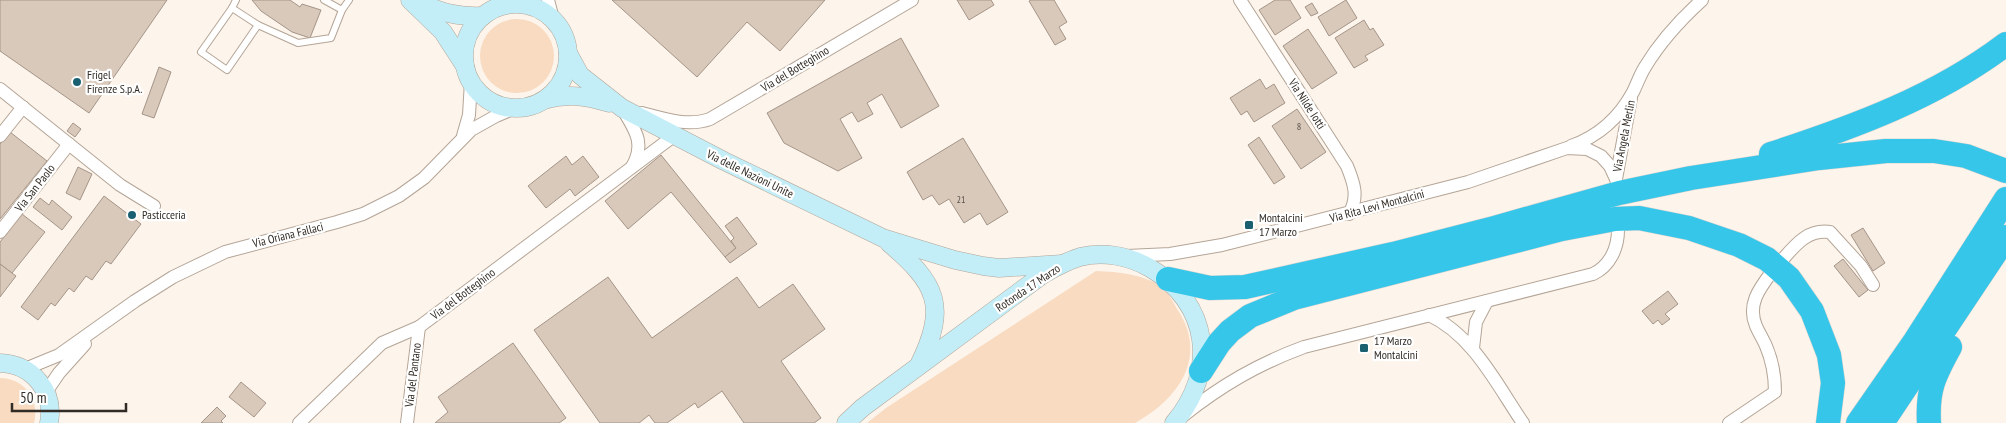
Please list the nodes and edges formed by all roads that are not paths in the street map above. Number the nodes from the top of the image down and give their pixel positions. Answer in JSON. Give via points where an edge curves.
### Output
{"nodes":[{"id":1,"x":236,"y":0,"type":"edge"},
{"id":2,"x":324,"y":0,"type":"edge"},
{"id":3,"x":349,"y":0,"type":"edge"},
{"id":4,"x":410,"y":0,"type":"edge"},
{"id":5,"x":415,"y":0,"type":"edge"},
{"id":6,"x":548,"y":0,"type":"edge"},
{"id":7,"x":912,"y":0,"type":"edge"},
{"id":8,"x":1240,"y":0,"type":"edge"},
{"id":9,"x":1702,"y":0,"type":"edge"},
{"id":10,"x":232,"y":8,"type":"junction"},
{"id":11,"x":491,"y":9,"type":"edge"},
{"id":12,"x":342,"y":10,"type":"junction"},
{"id":13,"x":553,"y":19,"type":"junction"},
{"id":14,"x":258,"y":25,"type":"junction"},
{"id":15,"x":2006,"y":44,"type":"edge"},
{"id":16,"x":568,"y":53,"type":"junction"},
{"id":17,"x":468,"y":74,"type":"junction"},
{"id":18,"x":0,"y":89,"type":"edge"},
{"id":19,"x":1632,"y":93,"type":"junction"},
{"id":20,"x":544,"y":100,"type":"junction"},
{"id":21,"x":23,"y":107,"type":"junction"},
{"id":22,"x":621,"y":107,"type":"junction"},
{"id":23,"x":515,"y":108,"type":"junction"},
{"id":24,"x":675,"y":135,"type":"junction"},
{"id":25,"x":0,"y":136,"type":"edge"},
{"id":26,"x":463,"y":136,"type":"junction"},
{"id":27,"x":70,"y":144,"type":"junction"},
{"id":28,"x":1567,"y":148,"type":"junction"},
{"id":29,"x":1936,"y":156,"type":"junction"},
{"id":30,"x":631,"y":169,"type":"junction"},
{"id":31,"x":2006,"y":171,"type":"edge"},
{"id":32,"x":1616,"y":178,"type":"joint"},
{"id":33,"x":1691,"y":178,"type":"junction"},
{"id":34,"x":2006,"y":182,"type":"edge"},
{"id":35,"x":2006,"y":199,"type":"edge"},
{"id":36,"x":154,"y":206,"type":"dead end"},
{"id":37,"x":1349,"y":214,"type":"junction"},
{"id":38,"x":1562,"y":229,"type":"junction"},
{"id":39,"x":1618,"y":230,"type":"dead end"},
{"id":40,"x":0,"y":232,"type":"edge"},
{"id":41,"x":2006,"y":237,"type":"edge"},
{"id":42,"x":883,"y":238,"type":"junction"},
{"id":43,"x":2006,"y":252,"type":"edge"},
{"id":44,"x":1121,"y":256,"type":"junction"},
{"id":45,"x":1782,"y":259,"type":"dead end"},
{"id":46,"x":1062,"y":264,"type":"junction"},
{"id":47,"x":1771,"y":273,"type":"dead end"},
{"id":48,"x":1168,"y":279,"type":"junction"},
{"id":49,"x":1873,"y":285,"type":"dead end"},
{"id":50,"x":1487,"y":301,"type":"junction"},
{"id":51,"x":1429,"y":315,"type":"junction"},
{"id":52,"x":104,"y":324,"type":"junction"},
{"id":53,"x":418,"y":327,"type":"junction"},
{"id":54,"x":1473,"y":348,"type":"junction"},
{"id":55,"x":0,"y":363,"type":"edge"},
{"id":56,"x":918,"y":368,"type":"junction"},
{"id":57,"x":25,"y":369,"type":"junction"},
{"id":58,"x":1200,"y":371,"type":"junction"},
{"id":59,"x":48,"y":399,"type":"junction"},
{"id":60,"x":49,"y":423,"type":"edge"},
{"id":61,"x":63,"y":423,"type":"edge"},
{"id":62,"x":299,"y":423,"type":"edge"},
{"id":63,"x":407,"y":423,"type":"edge"},
{"id":64,"x":846,"y":423,"type":"edge"},
{"id":65,"x":1174,"y":423,"type":"edge"},
{"id":66,"x":1523,"y":423,"type":"edge"},
{"id":67,"x":1729,"y":423,"type":"edge"},
{"id":68,"x":1828,"y":423,"type":"edge"},
{"id":69,"x":1858,"y":423,"type":"edge"},
{"id":70,"x":1882,"y":423,"type":"edge"},
{"id":71,"x":1929,"y":423,"type":"edge"}],
"edges":[{"from":1,"to":10,"type":"lane"},
{"from":2,"to":12,"type":"lane"},
{"from":3,"to":12,"type":"lane"},
{"from":4,"to":17,"type":"street","via":[[443,32]]},
{"from":5,"to":11,"type":"street","via":[[458,16]]},
{"from":6,"to":13,"type":"street"},
{"from":7,"to":22,"type":"street","name":"Via del Botteghino","via":[[710,119],[684,122]]},
{"from":8,"to":37,"type":"street","name":"Via Nilde Iotti","via":[[1347,166],[1355,192],[1354,206]]},
{"from":9,"to":19,"type":"street","name":"Via Angela Merlin","via":[[1661,43]]},
{"from":10,"to":14,"type":"lane"},
{"from":10,"to":14,"type":"lane","via":[[201,52],[226,70]]},
{"from":11,"to":13,"type":"street","via":[[526,5],[538,8]]},
{"from":11,"to":17,"type":"street","via":[[476,23],[467,39],[464,57]]},
{"from":12,"to":14,"type":"lane","via":[[331,38],[298,43]]},
{"from":13,"to":16,"type":"street","via":[[563,32]]},
{"from":15,"to":33,"type":"highway","via":[[1979,65],[1918,98],[1846,129]]},
{"from":16,"to":20,"type":"street","via":[[564,76],[556,90]]},
{"from":16,"to":22,"type":"street","name":"Via delle Nazioni Unite","via":[[580,75]]},
{"from":17,"to":23,"type":"street","via":[[480,94],[493,103]]},
{"from":17,"to":26,"type":"street","name":"Via Oriana Fallaci","via":[[469,115]]},
{"from":18,"to":21,"type":"street"},
{"from":19,"to":28,"type":"street","name":"Via Angela Merlin","via":[[1604,130]]},
{"from":19,"to":32,"type":"street","name":"Via Angela Merlin"},
{"from":20,"to":22,"type":"street","name":"Via delle Nazioni Unite","via":[[585,96]]},
{"from":20,"to":23,"type":"street"},
{"from":21,"to":25,"type":"street"},
{"from":21,"to":27,"type":"street"},
{"from":22,"to":24,"type":"street","name":"Via delle Nazioni Unite"},
{"from":22,"to":30,"type":"street","via":[[638,140],[639,150]]},
{"from":23,"to":26,"type":"street","name":"Via Oriana Fallaci"},
{"from":24,"to":30,"type":"street","name":"Via del Botteghino"},
{"from":24,"to":42,"type":"street","name":"Via delle Nazioni Unite"},
{"from":26,"to":52,"type":"street","name":"Via Oriana Fallaci","via":[[424,178],[391,201],[337,222],[225,252],[173,278]]},
{"from":27,"to":36,"type":"street","via":[[120,185]]},
{"from":27,"to":40,"type":"street","name":"Via San Paolo"},
{"from":28,"to":32,"type":"street","name":"Via Rita Levi Montalcini","via":[[1587,149],[1601,156]]},
{"from":28,"to":37,"type":"street","name":"Via Rita Levi Montalcini","via":[[1468,182]]},
{"from":29,"to":31,"type":"highway","via":[[1966,156]]},
{"from":29,"to":33,"type":"highway","via":[[1907,150],[1858,154]]},
{"from":29,"to":34,"type":"highway"},
{"from":29,"to":38,"type":"highway","via":[[1793,170],[1628,206]]},
{"from":30,"to":53,"type":"street","name":"Via del Botteghino"},
{"from":33,"to":48,"type":"highway","via":[[1619,193],[1494,228],[1245,287],[1210,288]]},
{"from":35,"to":69,"type":"highway"},
{"from":37,"to":44,"type":"street","name":"Via Rita Levi Montalcini","via":[[1206,249]]},
{"from":38,"to":58,"type":"highway","via":[[1308,293],[1279,304],[1250,316],[1230,331]]},
{"from":38,"to":68,"type":"highway","via":[[1615,219],[1650,220],[1706,233],[1767,259],[1798,290],[1820,330],[1829,355],[1833,384]]},
{"from":39,"to":50,"type":"street","via":[[1615,252],[1597,272]]},
{"from":41,"to":70,"type":"highway"},
{"from":42,"to":46,"type":"street","name":"Via delle Nazioni Unite","via":[[983,266]]},
{"from":42,"to":56,"type":"street","name":"Via delle Nazioni Unite","via":[[922,274],[934,300],[933,329]]},
{"from":43,"to":71,"type":"highway","via":[[2002,265],[1936,371],[1928,400]]},
{"from":44,"to":46,"type":"street","name":"Rotonda 17 Marzo","via":[[1092,255]]},
{"from":44,"to":48,"type":"street","name":"Rotonda 17 Marzo","via":[[1144,264]]},
{"from":45,"to":49,"type":"street","via":[[1808,235],[1830,232],[1861,266]]},
{"from":46,"to":56,"type":"street","name":"Rotonda 17 Marzo"},
{"from":47,"to":67,"type":"street","via":[[1754,297],[1752,307],[1766,347],[1775,392]]},
{"from":48,"to":58,"type":"street","name":"Rotonda 17 Marzo","via":[[1186,299],[1199,327],[1202,348]]},
{"from":50,"to":51,"type":"street"},
{"from":50,"to":54,"type":"street","via":[[1476,322]]},
{"from":51,"to":54,"type":"street","via":[[1450,326]]},
{"from":51,"to":65,"type":"street","via":[[1312,344],[1274,358],[1223,386]]},
{"from":52,"to":57,"type":"street","name":"Via Oriana Fallaci","via":[[58,355]]},
{"from":52,"to":59,"type":"street","name":"Via Oriana Fallaci","via":[[62,369]]},
{"from":53,"to":62,"type":"street","name":"Via del Botteghino","via":[[382,344]]},
{"from":53,"to":63,"type":"street","name":"Via del Pantano"},
{"from":54,"to":66,"type":"street"},
{"from":55,"to":57,"type":"street"},
{"from":56,"to":64,"type":"street","name":"Rotonda 17 Marzo"},
{"from":57,"to":59,"type":"street","via":[[37,379]]},
{"from":58,"to":65,"type":"street","name":"Rotonda 17 Marzo","via":[[1192,397]]},
{"from":59,"to":60,"type":"street"},
{"from":59,"to":61,"type":"street"}]}
